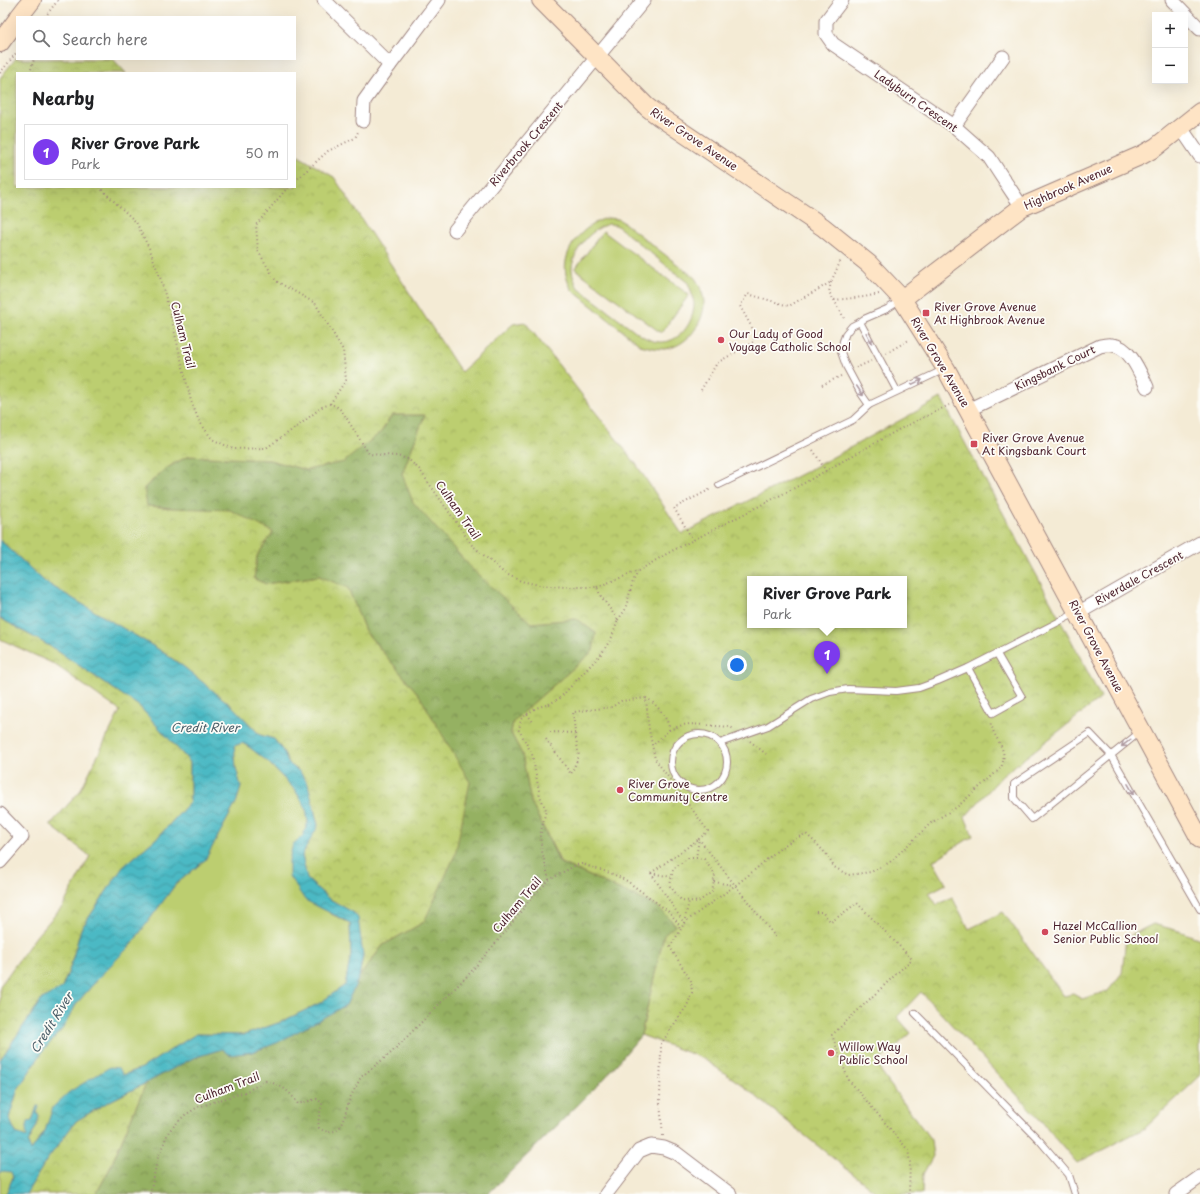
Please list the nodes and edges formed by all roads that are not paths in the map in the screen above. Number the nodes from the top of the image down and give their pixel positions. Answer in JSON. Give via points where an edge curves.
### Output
{"nodes":[{"id":1,"x":32,"y":0,"type":"edge"},
{"id":2,"x":324,"y":0,"type":"edge"},
{"id":3,"x":439,"y":0,"type":"edge"},
{"id":4,"x":541,"y":0,"type":"edge"},
{"id":5,"x":644,"y":0,"type":"edge"},
{"id":6,"x":842,"y":0,"type":"edge"},
{"id":7,"x":1172,"y":0,"type":"edge"},
{"id":8,"x":20,"y":16,"type":"edge"},
{"id":9,"x":16,"y":21,"type":"edge"},
{"id":10,"x":1200,"y":29,"type":"edge"},
{"id":11,"x":0,"y":43,"type":"edge"},
{"id":12,"x":1003,"y":57,"type":"dead end"},
{"id":13,"x":597,"y":58,"type":"junction"},
{"id":14,"x":390,"y":65,"type":"junction"},
{"id":15,"x":1200,"y":112,"type":"edge"},
{"id":16,"x":363,"y":121,"type":"road end"},
{"id":17,"x":954,"y":126,"type":"junction"},
{"id":18,"x":1181,"y":128,"type":"junction"},
{"id":19,"x":1200,"y":156,"type":"edge"},
{"id":20,"x":1022,"y":207,"type":"junction"},
{"id":21,"x":455,"y":230,"type":"dead end"},
{"id":22,"x":898,"y":295,"type":"junction"},
{"id":23,"x":860,"y":322,"type":"junction"},
{"id":24,"x":946,"y":369,"type":"junction"},
{"id":25,"x":1147,"y":387,"type":"dead end"},
{"id":26,"x":897,"y":391,"type":"junction"},
{"id":27,"x":869,"y":405,"type":"junction"},
{"id":28,"x":968,"y":410,"type":"junction"},
{"id":29,"x":720,"y":485,"type":"road end"},
{"id":30,"x":1200,"y":544,"type":"edge"},
{"id":31,"x":1078,"y":613,"type":"junction"},
{"id":32,"x":997,"y":654,"type":"junction"},
{"id":33,"x":968,"y":668,"type":"junction"},
{"id":34,"x":1142,"y":731,"type":"junction"},
{"id":35,"x":720,"y":742,"type":"junction"},
{"id":36,"x":1111,"y":755,"type":"junction"},
{"id":37,"x":0,"y":814,"type":"edge"},
{"id":38,"x":1200,"y":839,"type":"edge"},
{"id":39,"x":0,"y":862,"type":"edge"},
{"id":40,"x":1200,"y":909,"type":"edge"},
{"id":41,"x":915,"y":1013,"type":"dead end"},
{"id":42,"x":1200,"y":1177,"type":"edge"},
{"id":43,"x":606,"y":1194,"type":"edge"},
{"id":44,"x":730,"y":1194,"type":"edge"},
{"id":45,"x":1075,"y":1194,"type":"edge"},
{"id":46,"x":1176,"y":1194,"type":"edge"}],
"edges":[{"from":1,"to":8,"type":"street"},
{"from":2,"to":14,"type":"street"},
{"from":3,"to":14,"type":"street"},
{"from":4,"to":13,"type":"street","name":"River Grove Avenue"},
{"from":5,"to":13,"type":"street","name":"Riverbrook Crescent"},
{"from":6,"to":17,"type":"street","name":"Ladyburn Crescent","via":[[826,21],[826,34],[833,44]]},
{"from":7,"to":10,"type":"street"},
{"from":9,"to":11,"type":"street"},
{"from":12,"to":17,"type":"street"},
{"from":13,"to":21,"type":"street","name":"Riverbrook Crescent"},
{"from":13,"to":22,"type":"street","name":"River Grove Avenue","via":[[647,107],[823,227],[869,264]]},
{"from":14,"to":16,"type":"street","via":[[364,101]]},
{"from":15,"to":18,"type":"street","name":"Highbrook Avenue"},
{"from":17,"to":20,"type":"street","name":"Ladyburn Crescent","via":[[989,156]]},
{"from":18,"to":19,"type":"street"},
{"from":18,"to":20,"type":"street","name":"Highbrook Avenue","via":[[1142,155]]},
{"from":20,"to":22,"type":"street","name":"Highbrook Avenue"},
{"from":22,"to":23,"type":"lane","via":[[887,309]]},
{"from":22,"to":24,"type":"street","name":"River Grove Avenue"},
{"from":23,"to":26,"type":"lane","one_way":true},
{"from":23,"to":27,"type":"lane","one_way":true,"via":[[846,333],[841,352],[849,372]]},
{"from":26,"to":24,"type":"lane","one_way":true},
{"from":24,"to":28,"type":"street","name":"River Grove Avenue"},
{"from":25,"to":28,"type":"street","name":"Kingsbank Court","via":[[1136,364],[1123,348],[1107,344]]},
{"from":26,"to":27,"type":"lane"},
{"from":27,"to":29,"type":"lane","via":[[853,420]]},
{"from":28,"to":31,"type":"street","name":"River Grove Avenue"},
{"from":30,"to":31,"type":"street","name":"Riverdale Crescent"},
{"from":31,"to":32,"type":"lane"},
{"from":31,"to":34,"type":"street","name":"River Grove Avenue"},
{"from":32,"to":33,"type":"lane"},
{"from":32,"to":33,"type":"lane","via":[[1022,697],[993,713]]},
{"from":33,"to":35,"type":"lane","via":[[919,688],[896,691],[848,689],[830,692],[811,699],[768,726]]},
{"from":34,"to":36,"type":"lane","one_way":true},
{"from":34,"to":38,"type":"street","name":"River Grove Avenue"},
{"from":35,"to":35,"type":"lane","via":[[708,734],[686,735],[670,755],[670,766],[675,778],[686,787],[700,790],[718,783],[728,765],[725,749]]},
{"from":36,"to":36,"type":"lane","via":[[1090,733],[1014,784],[1014,798],[1032,819]]},
{"from":36,"to":40,"type":"lane","one_way":true},
{"from":37,"to":39,"type":"street","via":[[22,837]]},
{"from":41,"to":45,"type":"lane","via":[[1040,1141],[1069,1175]]},
{"from":42,"to":46,"type":"street"},
{"from":43,"to":44,"type":"street","via":[[639,1151],[651,1146],[676,1153]]}]}
